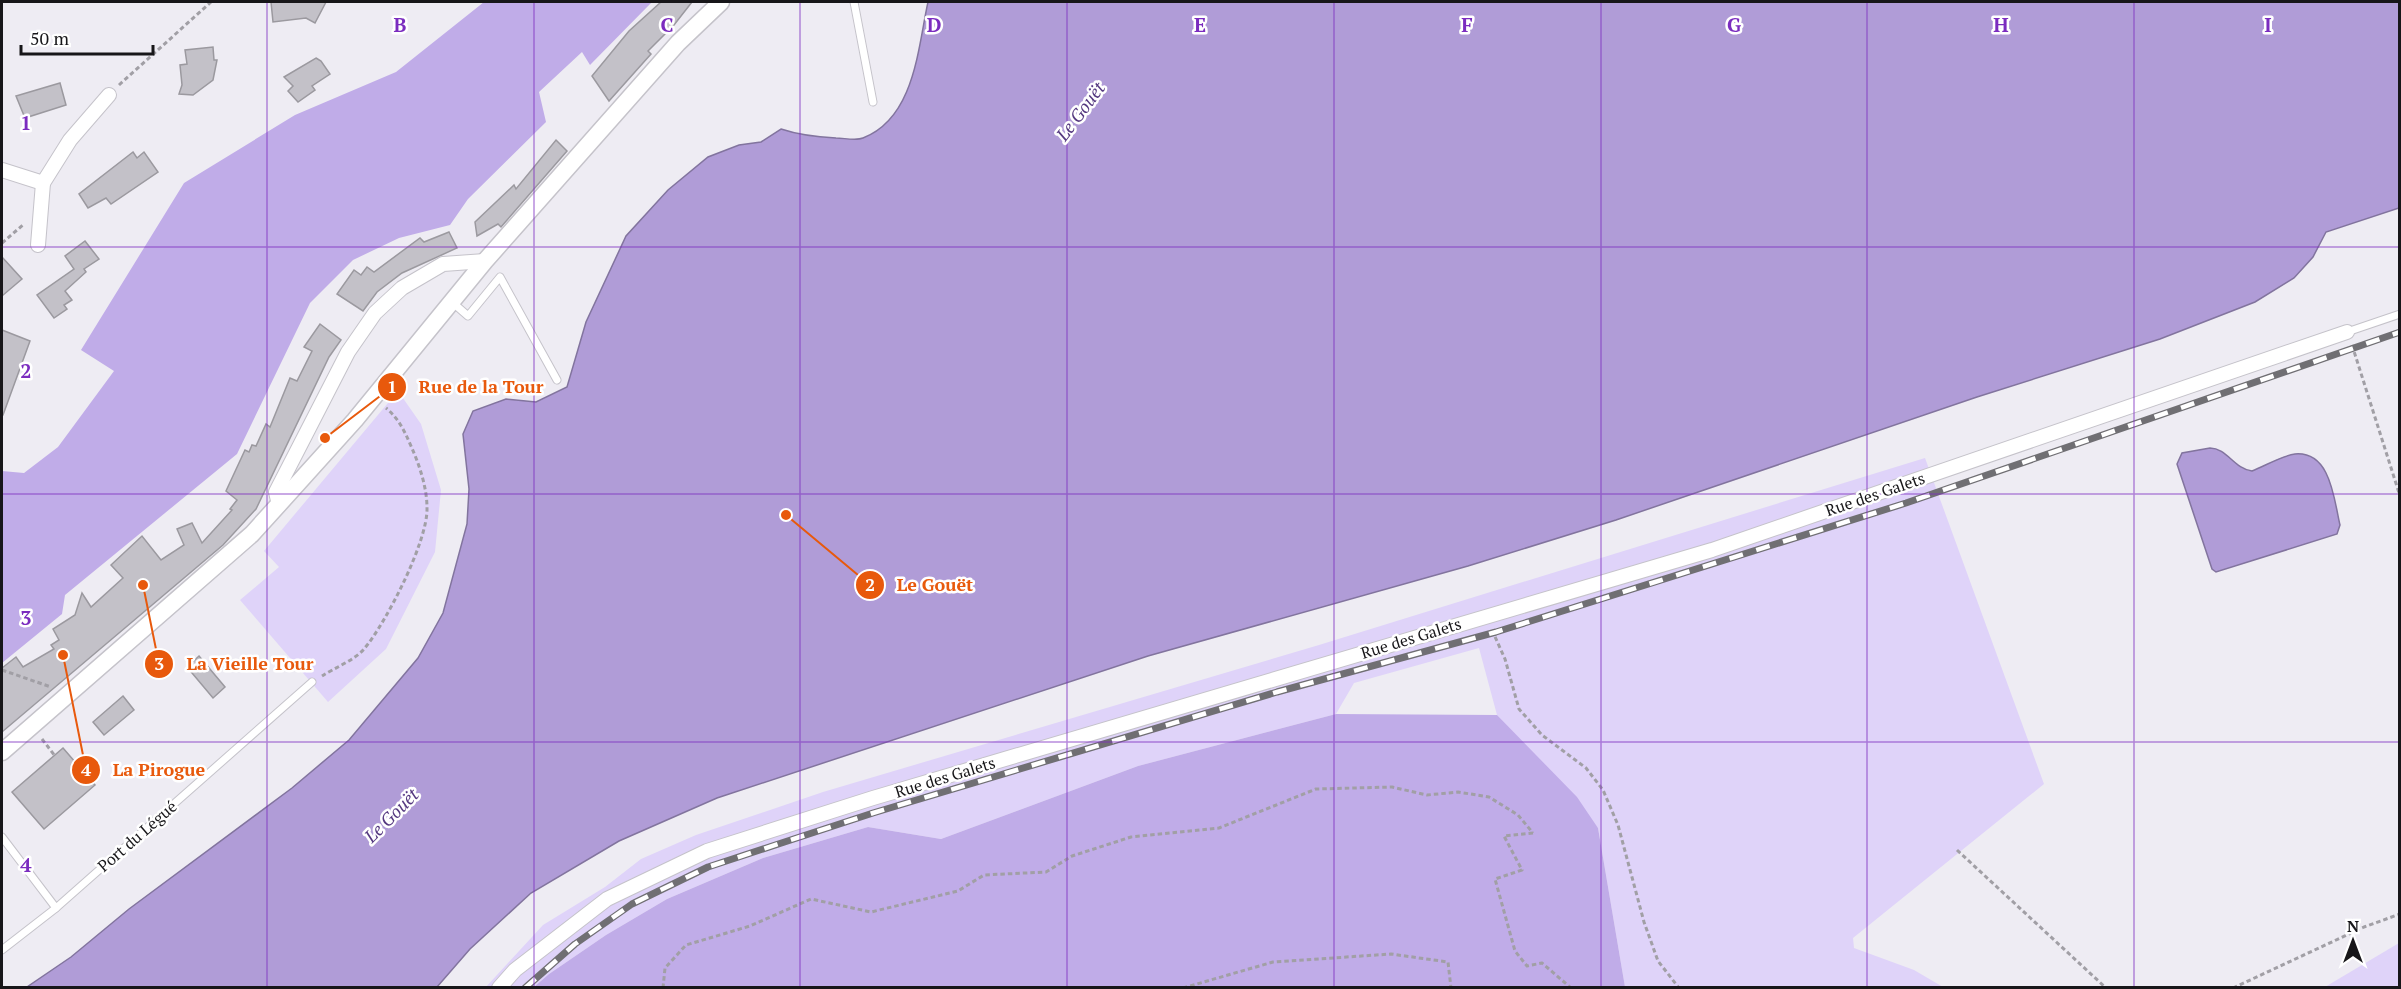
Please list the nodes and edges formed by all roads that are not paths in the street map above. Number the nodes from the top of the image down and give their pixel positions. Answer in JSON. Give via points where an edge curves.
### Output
{"nodes":[{"id":1,"x":721,"y":2,"type":"edge"},
{"id":2,"x":854,"y":2,"type":"edge"},
{"id":3,"x":109,"y":95,"type":"road end"},
{"id":4,"x":873,"y":102,"type":"dead end"},
{"id":5,"x":2,"y":170,"type":"edge"},
{"id":6,"x":43,"y":183,"type":"junction"},
{"id":7,"x":38,"y":245,"type":"dead end"},
{"id":8,"x":485,"y":261,"type":"junction"},
{"id":9,"x":452,"y":302,"type":"junction"},
{"id":10,"x":2400,"y":314,"type":"edge"},
{"id":11,"x":2348,"y":332,"type":"joint"},
{"id":12,"x":557,"y":380,"type":"dead end"},
{"id":13,"x":279,"y":505,"type":"junction"},
{"id":14,"x":312,"y":682,"type":"road end"},
{"id":15,"x":2,"y":752,"type":"edge"},
{"id":16,"x":2,"y":837,"type":"edge"},
{"id":17,"x":56,"y":908,"type":"junction"},
{"id":18,"x":2,"y":950,"type":"edge"},
{"id":19,"x":499,"y":987,"type":"edge"}],
"edges":[{"from":1,"to":8,"type":"street","via":[[678,43]]},
{"from":2,"to":4,"type":"lane"},
{"from":3,"to":6,"type":"street","via":[[70,140]]},
{"from":5,"to":6,"type":"street"},
{"from":6,"to":7,"type":"street"},
{"from":8,"to":9,"type":"street"},
{"from":8,"to":13,"type":"street","via":[[442,264],[402,288],[375,313],[348,352],[276,492]]},
{"from":9,"to":12,"type":"lane","via":[[468,316],[500,277]]},
{"from":9,"to":13,"type":"street"},
{"from":10,"to":11,"type":"lane"},
{"from":11,"to":19,"type":"street","name":"Rue des Galets","via":[[1712,550],[873,798],[707,851],[607,899],[515,970]]},
{"from":13,"to":15,"type":"street","via":[[220,564]]},
{"from":14,"to":17,"type":"lane","name":"Port du Légué"},
{"from":16,"to":17,"type":"lane"},
{"from":17,"to":18,"type":"lane","name":"Port du Légué"}]}
